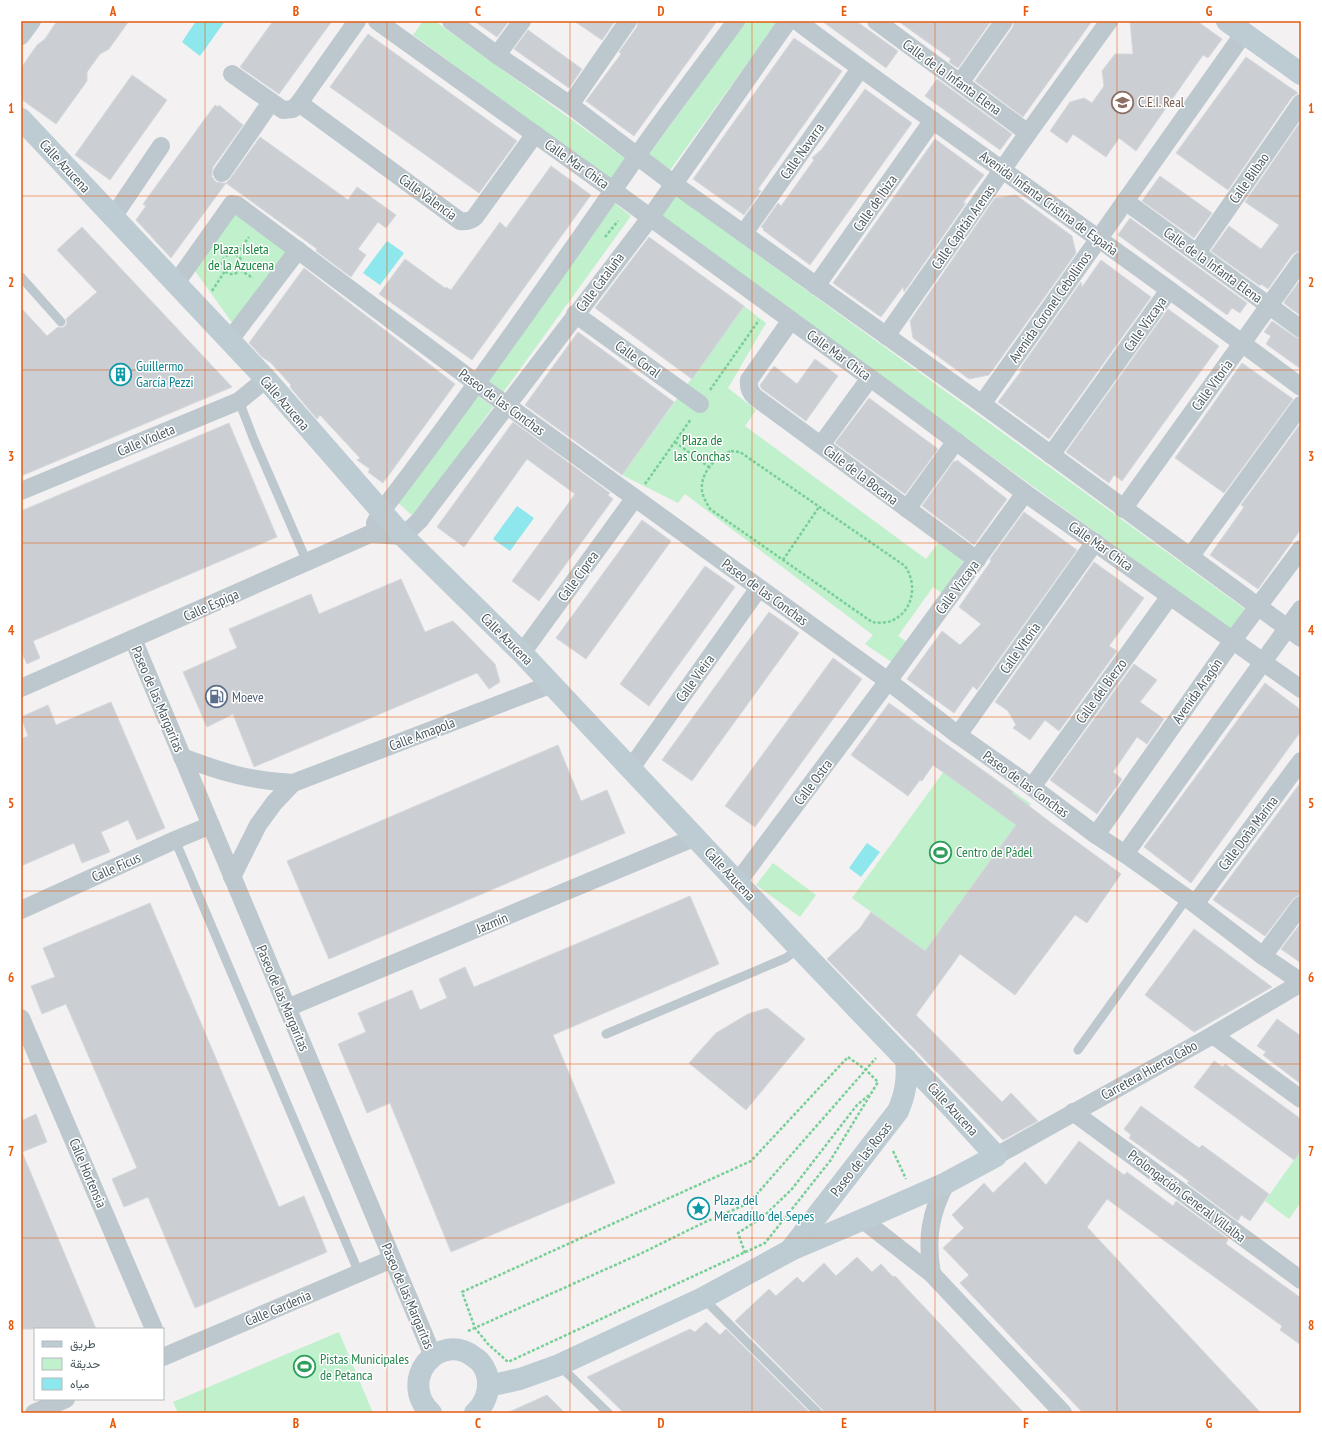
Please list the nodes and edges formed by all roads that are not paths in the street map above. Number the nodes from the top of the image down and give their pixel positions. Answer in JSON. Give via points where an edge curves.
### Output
{"nodes":[{"id":1,"x":32,"y":21,"type":"edge"},
{"id":2,"x":357,"y":21,"type":"edge"},
{"id":3,"x":377,"y":21,"type":"edge"},
{"id":4,"x":451,"y":21,"type":"edge"},
{"id":5,"x":522,"y":21,"type":"edge"},
{"id":6,"x":628,"y":21,"type":"edge"},
{"id":7,"x":736,"y":21,"type":"edge"},
{"id":8,"x":788,"y":21,"type":"edge"},
{"id":9,"x":797,"y":21,"type":"edge"},
{"id":10,"x":1004,"y":21,"type":"edge"},
{"id":11,"x":1109,"y":21,"type":"edge"},
{"id":12,"x":886,"y":24,"type":"edge"},
{"id":13,"x":1235,"y":27,"type":"edge"},
{"id":14,"x":21,"y":36,"type":"edge"},
{"id":15,"x":497,"y":55,"type":"junction"},
{"id":16,"x":860,"y":69,"type":"junction"},
{"id":17,"x":232,"y":74,"type":"dead end"},
{"id":18,"x":1301,"y":74,"type":"edge"},
{"id":19,"x":960,"y":83,"type":"junction"},
{"id":20,"x":271,"y":102,"type":"junction"},
{"id":21,"x":299,"y":103,"type":"junction"},
{"id":22,"x":1301,"y":103,"type":"edge"},
{"id":23,"x":570,"y":105,"type":"junction"},
{"id":24,"x":21,"y":120,"type":"edge"},
{"id":25,"x":933,"y":120,"type":"junction"},
{"id":26,"x":1028,"y":133,"type":"junction"},
{"id":27,"x":535,"y":134,"type":"junction"},
{"id":28,"x":161,"y":146,"type":"dead end"},
{"id":29,"x":638,"y":156,"type":"junction"},
{"id":30,"x":1002,"y":171,"type":"junction"},
{"id":31,"x":222,"y":173,"type":"dead end"},
{"id":32,"x":674,"y":184,"type":"junction"},
{"id":33,"x":614,"y":191,"type":"junction"},
{"id":34,"x":1125,"y":200,"type":"junction"},
{"id":35,"x":113,"y":217,"type":"junction"},
{"id":36,"x":650,"y":218,"type":"junction"},
{"id":37,"x":744,"y":234,"type":"junction"},
{"id":38,"x":1098,"y":238,"type":"junction"},
{"id":39,"x":298,"y":250,"type":"junction"},
{"id":40,"x":1197,"y":252,"type":"junction"},
{"id":41,"x":1301,"y":261,"type":"edge"},
{"id":42,"x":21,"y":277,"type":"edge"},
{"id":43,"x":176,"y":283,"type":"junction"},
{"id":44,"x":816,"y":286,"type":"junction"},
{"id":45,"x":1169,"y":290,"type":"junction"},
{"id":46,"x":1269,"y":306,"type":"junction"},
{"id":47,"x":575,"y":314,"type":"junction"},
{"id":48,"x":791,"y":320,"type":"junction"},
{"id":49,"x":60,"y":322,"type":"dead end"},
{"id":50,"x":1301,"y":329,"type":"edge"},
{"id":51,"x":886,"y":336,"type":"junction"},
{"id":52,"x":229,"y":341,"type":"junction"},
{"id":53,"x":1242,"y":344,"type":"junction"},
{"id":54,"x":870,"y":378,"type":"junction"},
{"id":55,"x":266,"y":379,"type":"junction"},
{"id":56,"x":476,"y":383,"type":"junction"},
{"id":57,"x":1301,"y":387,"type":"edge"},
{"id":58,"x":239,"y":401,"type":"junction"},
{"id":59,"x":700,"y":404,"type":"dead end"},
{"id":60,"x":982,"y":404,"type":"junction"},
{"id":61,"x":1301,"y":405,"type":"edge"},
{"id":62,"x":508,"y":406,"type":"junction"},
{"id":63,"x":956,"y":441,"type":"junction"},
{"id":64,"x":821,"y":445,"type":"junction"},
{"id":65,"x":1051,"y":455,"type":"junction"},
{"id":66,"x":21,"y":491,"type":"edge"},
{"id":67,"x":1025,"y":493,"type":"junction"},
{"id":68,"x":634,"y":499,"type":"junction"},
{"id":69,"x":907,"y":509,"type":"junction"},
{"id":70,"x":1123,"y":509,"type":"junction"},
{"id":71,"x":381,"y":512,"type":"junction"},
{"id":72,"x":370,"y":534,"type":"junction"},
{"id":73,"x":403,"y":536,"type":"junction"},
{"id":74,"x":1096,"y":542,"type":"junction"},
{"id":75,"x":1301,"y":549,"type":"edge"},
{"id":76,"x":1190,"y":557,"type":"junction"},
{"id":77,"x":977,"y":560,"type":"junction"},
{"id":78,"x":307,"y":562,"type":"junction"},
{"id":79,"x":759,"y":588,"type":"junction"},
{"id":80,"x":1170,"y":596,"type":"junction"},
{"id":81,"x":1258,"y":607,"type":"junction"},
{"id":82,"x":1301,"y":609,"type":"edge"},
{"id":83,"x":1294,"y":633,"type":"edge"},
{"id":84,"x":133,"y":639,"type":"junction"},
{"id":85,"x":1233,"y":640,"type":"junction"},
{"id":86,"x":522,"y":653,"type":"junction"},
{"id":87,"x":1263,"y":662,"type":"junction"},
{"id":88,"x":888,"y":681,"type":"junction"},
{"id":89,"x":552,"y":684,"type":"junction"},
{"id":90,"x":21,"y":688,"type":"edge"},
{"id":91,"x":1301,"y":689,"type":"edge"},
{"id":92,"x":958,"y":735,"type":"junction"},
{"id":93,"x":182,"y":757,"type":"junction"},
{"id":94,"x":1301,"y":761,"type":"edge"},
{"id":95,"x":631,"y":768,"type":"junction"},
{"id":96,"x":293,"y":783,"type":"junction"},
{"id":97,"x":1032,"y":787,"type":"junction"},
{"id":98,"x":211,"y":825,"type":"junction"},
{"id":99,"x":1096,"y":835,"type":"junction"},
{"id":100,"x":696,"y":837,"type":"junction"},
{"id":101,"x":175,"y":840,"type":"junction"},
{"id":102,"x":1125,"y":854,"type":"junction"},
{"id":103,"x":232,"y":877,"type":"junction"},
{"id":104,"x":737,"y":883,"type":"junction"},
{"id":105,"x":1191,"y":901,"type":"junction"},
{"id":106,"x":1301,"y":905,"type":"edge"},
{"id":107,"x":21,"y":910,"type":"edge"},
{"id":108,"x":799,"y":948,"type":"junction"},
{"id":109,"x":1263,"y":956,"type":"junction"},
{"id":110,"x":1301,"y":983,"type":"edge"},
{"id":111,"x":287,"y":1008,"type":"junction"},
{"id":112,"x":21,"y":1018,"type":"edge"},
{"id":113,"x":606,"y":1034,"type":"dead end"},
{"id":114,"x":1213,"y":1034,"type":"junction"},
{"id":115,"x":1078,"y":1050,"type":"dead end"},
{"id":116,"x":906,"y":1059,"type":"junction"},
{"id":117,"x":903,"y":1098,"type":"junction"},
{"id":118,"x":1301,"y":1099,"type":"edge"},
{"id":119,"x":954,"y":1110,"type":"junction"},
{"id":120,"x":1074,"y":1112,"type":"junction"},
{"id":121,"x":996,"y":1156,"type":"junction"},
{"id":122,"x":946,"y":1183,"type":"junction"},
{"id":123,"x":835,"y":1194,"type":"junction"},
{"id":124,"x":863,"y":1220,"type":"junction"},
{"id":125,"x":791,"y":1250,"type":"junction"},
{"id":126,"x":392,"y":1259,"type":"junction"},
{"id":127,"x":359,"y":1273,"type":"junction"},
{"id":128,"x":932,"y":1274,"type":"junction"},
{"id":129,"x":1301,"y":1280,"type":"edge"},
{"id":130,"x":703,"y":1298,"type":"junction"},
{"id":131,"x":154,"y":1328,"type":"edge"},
{"id":132,"x":164,"y":1354,"type":"edge"},
{"id":133,"x":433,"y":1356,"type":"junction"},
{"id":134,"x":559,"y":1365,"type":"junction"},
{"id":135,"x":488,"y":1386,"type":"junction"},
{"id":136,"x":64,"y":1400,"type":"edge"},
{"id":137,"x":478,"y":1412,"type":"edge"},
{"id":138,"x":34,"y":1413,"type":"edge"},
{"id":139,"x":431,"y":1413,"type":"edge"},
{"id":140,"x":608,"y":1413,"type":"edge"},
{"id":141,"x":818,"y":1413,"type":"edge"},
{"id":142,"x":1063,"y":1413,"type":"edge"}],
"edges":[{"from":1,"to":14,"type":"street"},
{"from":2,"to":21,"type":"street"},
{"from":3,"to":27,"type":"street","name":"Calle Mar Chica"},
{"from":4,"to":15,"type":"street"},
{"from":5,"to":15,"type":"street"},
{"from":6,"to":23,"type":"street"},
{"from":7,"to":29,"type":"street"},
{"from":8,"to":32,"type":"street","name":"Calle Cataluña"},
{"from":9,"to":16,"type":"street","name":"Avenida Infanta Cristina de España"},
{"from":10,"to":19,"type":"street"},
{"from":11,"to":26,"type":"street","name":"Calle Capitán Arenas"},
{"from":12,"to":19,"type":"street","name":"Calle de la Infanta Elena"},
{"from":13,"to":18,"type":"street"},
{"from":13,"to":34,"type":"street","name":"Avenida Coronel Cebollinos"},
{"from":15,"to":23,"type":"street"},
{"from":16,"to":25,"type":"street","name":"Avenida Infanta Cristina de España"},
{"from":16,"to":37,"type":"street","name":"Calle Navarra"},
{"from":17,"to":20,"type":"street"},
{"from":19,"to":26,"type":"street","name":"Calle de la Infanta Elena"},
{"from":20,"to":21,"type":"street","via":[[287,110],[293,109]]},
{"from":20,"to":31,"type":"street"},
{"from":21,"to":27,"type":"street","name":"Calle Valencia","via":[[464,222],[475,217]]},
{"from":22,"to":40,"type":"street","name":"Calle Bilbao"},
{"from":23,"to":29,"type":"street"},
{"from":24,"to":35,"type":"street","name":"Calle Azucena"},
{"from":25,"to":30,"type":"street","name":"Avenida Infanta Cristina de España"},
{"from":25,"to":44,"type":"street","name":"Calle de Ibiza"},
{"from":26,"to":30,"type":"street","name":"Calle Capitán Arenas"},
{"from":27,"to":33,"type":"street","name":"Calle Mar Chica"},
{"from":28,"to":35,"type":"street"},
{"from":29,"to":32,"type":"street"},
{"from":29,"to":33,"type":"street"},
{"from":30,"to":38,"type":"street","name":"Avenida Infanta Cristina de España"},
{"from":30,"to":51,"type":"street","name":"Calle Capitán Arenas"},
{"from":32,"to":36,"type":"street","name":"Calle Cataluña"},
{"from":32,"to":37,"type":"street"},
{"from":33,"to":36,"type":"street","name":"Calle Mar Chica"},
{"from":33,"to":56,"type":"street"},
{"from":34,"to":38,"type":"street","name":"Avenida Coronel Cebollinos"},
{"from":34,"to":40,"type":"street","name":"Calle de la Infanta Elena"},
{"from":35,"to":43,"type":"street","name":"Calle Azucena"},
{"from":36,"to":47,"type":"street","name":"Calle Cataluña"},
{"from":36,"to":48,"type":"street","name":"Calle Mar Chica"},
{"from":37,"to":44,"type":"street"},
{"from":38,"to":45,"type":"street","name":"Avenida Infanta Cristina de España"},
{"from":38,"to":60,"type":"street","name":"Avenida Coronel Cebollinos"},
{"from":39,"to":43,"type":"street","name":"Paseo de las Conchas","via":[[237,205],[232,204]]},
{"from":39,"to":52,"type":"street"},
{"from":39,"to":56,"type":"street","name":"Paseo de las Conchas"},
{"from":40,"to":46,"type":"street","name":"Calle de la Infanta Elena"},
{"from":41,"to":46,"type":"street","name":"Calle Vitoria"},
{"from":42,"to":49,"type":"lane"},
{"from":43,"to":52,"type":"street","name":"Calle Azucena"},
{"from":44,"to":51,"type":"street"},
{"from":45,"to":53,"type":"street","name":"Avenida Infanta Cristina de España"},
{"from":45,"to":65,"type":"street","name":"Calle Vizcaya"},
{"from":46,"to":50,"type":"street","name":"Calle de la Infanta Elena"},
{"from":46,"to":53,"type":"street","name":"Calle Vitoria"},
{"from":47,"to":59,"type":"street","name":"Calle Coral"},
{"from":47,"to":62,"type":"street","name":"Calle Cataluña"},
{"from":48,"to":54,"type":"street","name":"Calle Mar Chica"},
{"from":48,"to":64,"type":"street","name":"Calle de la Bocana","via":[[748,380],[748,386],[755,397]]},
{"from":51,"to":60,"type":"street"},
{"from":52,"to":55,"type":"street","name":"Calle Azucena"},
{"from":53,"to":57,"type":"street","name":"Avenida Infanta Cristina de España"},
{"from":53,"to":70,"type":"street","name":"Calle Vitoria"},
{"from":54,"to":63,"type":"street","name":"Calle Mar Chica"},
{"from":54,"to":64,"type":"street"},
{"from":55,"to":58,"type":"street","name":"Calle Violeta"},
{"from":55,"to":71,"type":"street","name":"Calle Azucena"},
{"from":56,"to":62,"type":"street","name":"Paseo de las Conchas"},
{"from":56,"to":71,"type":"street"},
{"from":58,"to":66,"type":"street","name":"Calle Violeta"},
{"from":58,"to":78,"type":"lane"},
{"from":60,"to":65,"type":"street"},
{"from":61,"to":76,"type":"street"},
{"from":62,"to":68,"type":"street","name":"Paseo de las Conchas"},
{"from":62,"to":73,"type":"street","name":"Calle Cataluña","via":[[420,520]]},
{"from":63,"to":67,"type":"street","name":"Calle Mar Chica"},
{"from":63,"to":69,"type":"street"},
{"from":64,"to":69,"type":"street","name":"Calle de la Bocana"},
{"from":65,"to":70,"type":"street"},
{"from":67,"to":74,"type":"street","name":"Calle Mar Chica"},
{"from":67,"to":77,"type":"street","name":"Calle Vizcaya"},
{"from":68,"to":79,"type":"street","name":"Paseo de las Conchas"},
{"from":68,"to":86,"type":"street","name":"Calle Ciprea"},
{"from":69,"to":77,"type":"street","name":"Calle de la Bocana"},
{"from":70,"to":76,"type":"street"},
{"from":71,"to":72,"type":"street"},
{"from":71,"to":73,"type":"street","name":"Calle Azucena"},
{"from":72,"to":73,"type":"street","name":"Calle Espiga"},
{"from":72,"to":78,"type":"street","name":"Calle Espiga"},
{"from":73,"to":86,"type":"street","name":"Calle Azucena"},
{"from":74,"to":80,"type":"street","name":"Calle Mar Chica"},
{"from":74,"to":92,"type":"street","name":"Calle Vitoria"},
{"from":75,"to":81,"type":"street","name":"Avenida Aragón"},
{"from":76,"to":81,"type":"street"},
{"from":77,"to":88,"type":"street","name":"Calle Vizcaya"},
{"from":78,"to":84,"type":"street","name":"Calle Espiga"},
{"from":79,"to":88,"type":"street","name":"Paseo de las Conchas"},
{"from":79,"to":95,"type":"street","name":"Calle Vieira"},
{"from":80,"to":85,"type":"street","name":"Calle Mar Chica"},
{"from":80,"to":97,"type":"street","name":"Calle del Bierzo"},
{"from":81,"to":83,"type":"street"},
{"from":81,"to":85,"type":"street","name":"Avenida Aragón"},
{"from":82,"to":83,"type":"street"},
{"from":83,"to":87,"type":"street"},
{"from":84,"to":90,"type":"street","name":"Calle Espiga"},
{"from":84,"to":93,"type":"street","name":"Paseo de las Margaritas"},
{"from":85,"to":87,"type":"street","name":"Calle Mar Chica"},
{"from":85,"to":99,"type":"street","name":"Avenida Aragón"},
{"from":86,"to":89,"type":"street","name":"Calle Azucena"},
{"from":87,"to":91,"type":"street","name":"Calle Mar Chica"},
{"from":87,"to":102,"type":"street"},
{"from":88,"to":92,"type":"street","name":"Paseo de las Conchas"},
{"from":88,"to":104,"type":"street","name":"Calle Ostra"},
{"from":89,"to":95,"type":"street","name":"Calle Azucena"},
{"from":89,"to":96,"type":"street","name":"Calle Amapola"},
{"from":92,"to":97,"type":"street","name":"Paseo de las Conchas"},
{"from":93,"to":96,"type":"street","name":"Calle Amapola","via":[[226,773],[271,782]]},
{"from":93,"to":98,"type":"street","name":"Paseo de las Margaritas"},
{"from":94,"to":105,"type":"street","name":"Calle Doña Marina"},
{"from":95,"to":100,"type":"street","name":"Calle Azucena"},
{"from":96,"to":103,"type":"street","name":"Calle Amapola","via":[[258,825]]},
{"from":97,"to":99,"type":"street","name":"Paseo de las Conchas"},
{"from":98,"to":101,"type":"street","name":"Calle Ficus"},
{"from":98,"to":103,"type":"street","name":"Paseo de las Margaritas"},
{"from":99,"to":102,"type":"street","name":"Paseo de las Conchas"},
{"from":100,"to":104,"type":"street","name":"Calle Azucena"},
{"from":100,"to":111,"type":"street","name":"Jazmín"},
{"from":101,"to":107,"type":"street","name":"Calle Ficus"},
{"from":101,"to":127,"type":"lane"},
{"from":102,"to":105,"type":"street","name":"Paseo de las Conchas"},
{"from":103,"to":111,"type":"street","name":"Paseo de las Margaritas"},
{"from":104,"to":108,"type":"street","name":"Calle Azucena"},
{"from":105,"to":109,"type":"street","name":"Paseo de las Conchas"},
{"from":105,"to":115,"type":"lane"},
{"from":106,"to":109,"type":"street"},
{"from":108,"to":113,"type":"lane","via":[[786,958]]},
{"from":108,"to":116,"type":"street","name":"Calle Azucena"},
{"from":109,"to":110,"type":"street","name":"Paseo de las Conchas"},
{"from":110,"to":114,"type":"street","name":"Carretera Huerta Cabo"},
{"from":111,"to":126,"type":"street","name":"Paseo de las Margaritas"},
{"from":112,"to":131,"type":"street","name":"Calle Hortensia"},
{"from":114,"to":118,"type":"street"},
{"from":114,"to":120,"type":"street","name":"Carretera Huerta Cabo"},
{"from":116,"to":117,"type":"street","name":"Paseo de las Rosas","via":[[908,1075]]},
{"from":116,"to":119,"type":"street","name":"Calle Azucena"},
{"from":117,"to":119,"type":"street","via":[[933,1100]]},
{"from":117,"to":123,"type":"street","name":"Paseo de las Rosas","via":[[898,1111]]},
{"from":119,"to":121,"type":"street","name":"Calle Azucena"},
{"from":120,"to":121,"type":"street","name":"Carretera Huerta Cabo"},
{"from":120,"to":129,"type":"street","name":"Prolongación General Villalba"},
{"from":121,"to":122,"type":"street","name":"Paseo de las Rosas"},
{"from":122,"to":124,"type":"street","name":"Paseo de las Rosas"},
{"from":122,"to":128,"type":"street","via":[[938,1197],[930,1227],[929,1251]]},
{"from":123,"to":124,"type":"street","via":[[836,1202],[841,1209],[854,1218]]},
{"from":123,"to":125,"type":"street","name":"Paseo de las Rosas"},
{"from":124,"to":125,"type":"street","name":"Paseo de las Rosas"},
{"from":124,"to":128,"type":"street"},
{"from":125,"to":130,"type":"street","name":"Paseo de las Rosas"},
{"from":126,"to":127,"type":"street","name":"Calle Gardenia"},
{"from":126,"to":133,"type":"street","name":"Paseo de las Margaritas"},
{"from":127,"to":132,"type":"street","name":"Calle Gardenia"},
{"from":128,"to":142,"type":"street"},
{"from":130,"to":134,"type":"street","name":"Paseo de las Rosas"},
{"from":130,"to":141,"type":"lane"},
{"from":133,"to":135,"type":"street","via":[[440,1352],[455,1350],[470,1354],[485,1371]]},
{"from":133,"to":139,"type":"street","via":[[426,1362],[418,1379],[422,1401]]},
{"from":134,"to":135,"type":"street","name":"Paseo de las Rosas","via":[[520,1379]]},
{"from":134,"to":140,"type":"lane"},
{"from":135,"to":137,"type":"street","via":[[486,1399]]},
{"from":136,"to":138,"type":"street"}]}
